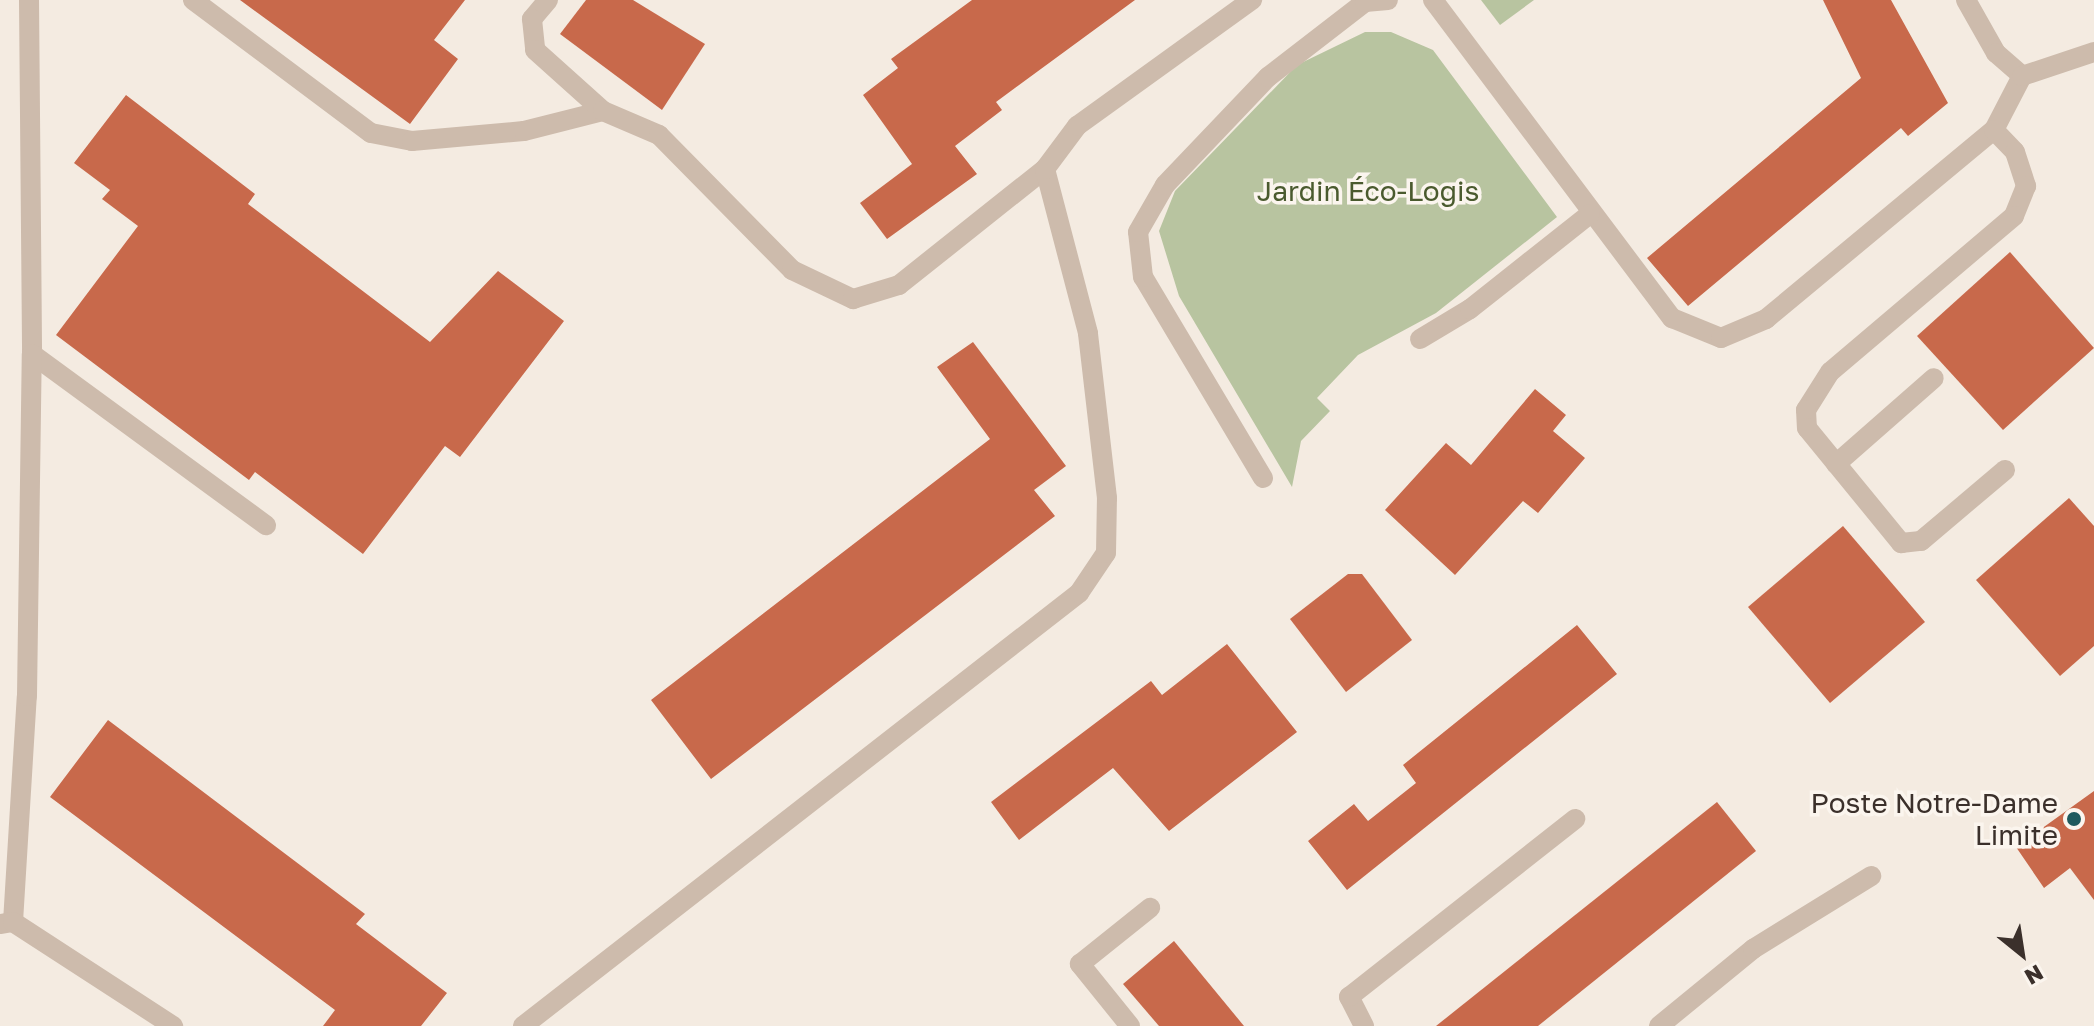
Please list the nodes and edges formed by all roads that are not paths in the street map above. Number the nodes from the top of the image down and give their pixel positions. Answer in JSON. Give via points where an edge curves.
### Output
{"nodes":[{"id":1,"x":29,"y":0,"type":"edge"},
{"id":2,"x":193,"y":0,"type":"edge"},
{"id":3,"x":548,"y":0,"type":"edge"},
{"id":4,"x":1252,"y":0,"type":"edge"},
{"id":5,"x":1388,"y":0,"type":"edge"},
{"id":6,"x":1433,"y":0,"type":"edge"},
{"id":7,"x":1966,"y":0,"type":"edge"},
{"id":8,"x":2094,"y":52,"type":"edge"},
{"id":9,"x":2022,"y":76,"type":"junction"},
{"id":10,"x":603,"y":111,"type":"junction"},
{"id":11,"x":1994,"y":130,"type":"junction"},
{"id":12,"x":1045,"y":169,"type":"junction"},
{"id":13,"x":1590,"y":214,"type":"junction"},
{"id":14,"x":1420,"y":339,"type":"dead end"},
{"id":15,"x":32,"y":354,"type":"junction"},
{"id":16,"x":1934,"y":378,"type":"dead end"},
{"id":17,"x":1836,"y":464,"type":"junction"},
{"id":18,"x":2005,"y":470,"type":"dead end"},
{"id":19,"x":1263,"y":478,"type":"dead end"},
{"id":20,"x":266,"y":525,"type":"dead end"},
{"id":21,"x":1575,"y":819,"type":"dead end"},
{"id":22,"x":1871,"y":876,"type":"dead end"},
{"id":23,"x":1150,"y":908,"type":"dead end"},
{"id":24,"x":6,"y":923,"type":"edge"},
{"id":25,"x":173,"y":1026,"type":"edge"},
{"id":26,"x":523,"y":1026,"type":"edge"},
{"id":27,"x":1130,"y":1026,"type":"edge"},
{"id":28,"x":1364,"y":1026,"type":"edge"},
{"id":29,"x":1659,"y":1026,"type":"edge"}],
"edges":[{"from":1,"to":15,"type":"street"},
{"from":2,"to":10,"type":"street","via":[[371,133],[412,141],[524,131]]},
{"from":3,"to":10,"type":"street","via":[[532,19],[535,50]]},
{"from":4,"to":12,"type":"street","via":[[1077,126]]},
{"from":5,"to":19,"type":"street","via":[[1365,2],[1268,77],[1165,185],[1138,232],[1143,277]]},
{"from":6,"to":13,"type":"street"},
{"from":7,"to":9,"type":"street","via":[[1996,53]]},
{"from":8,"to":9,"type":"street"},
{"from":9,"to":11,"type":"street"},
{"from":10,"to":12,"type":"street","via":[[659,135],[792,270],[853,299],[899,285]]},
{"from":11,"to":13,"type":"street","via":[[1766,319],[1721,338],[1672,318]]},
{"from":11,"to":17,"type":"street","via":[[2015,152],[2026,186],[2014,216],[1830,372],[1806,410],[1807,428]]},
{"from":12,"to":26,"type":"street","via":[[1088,333],[1106,553],[1079,593]]},
{"from":13,"to":14,"type":"street","via":[[1470,309]]},
{"from":15,"to":20,"type":"street"},
{"from":15,"to":24,"type":"street","via":[[27,696]]},
{"from":16,"to":17,"type":"street"},
{"from":17,"to":18,"type":"street","via":[[1901,543],[1921,541]]},
{"from":21,"to":28,"type":"street","via":[[1349,997]]},
{"from":22,"to":29,"type":"street","via":[[1753,949]]},
{"from":23,"to":27,"type":"street","via":[[1080,964]]},
{"from":24,"to":25,"type":"street"}]}
